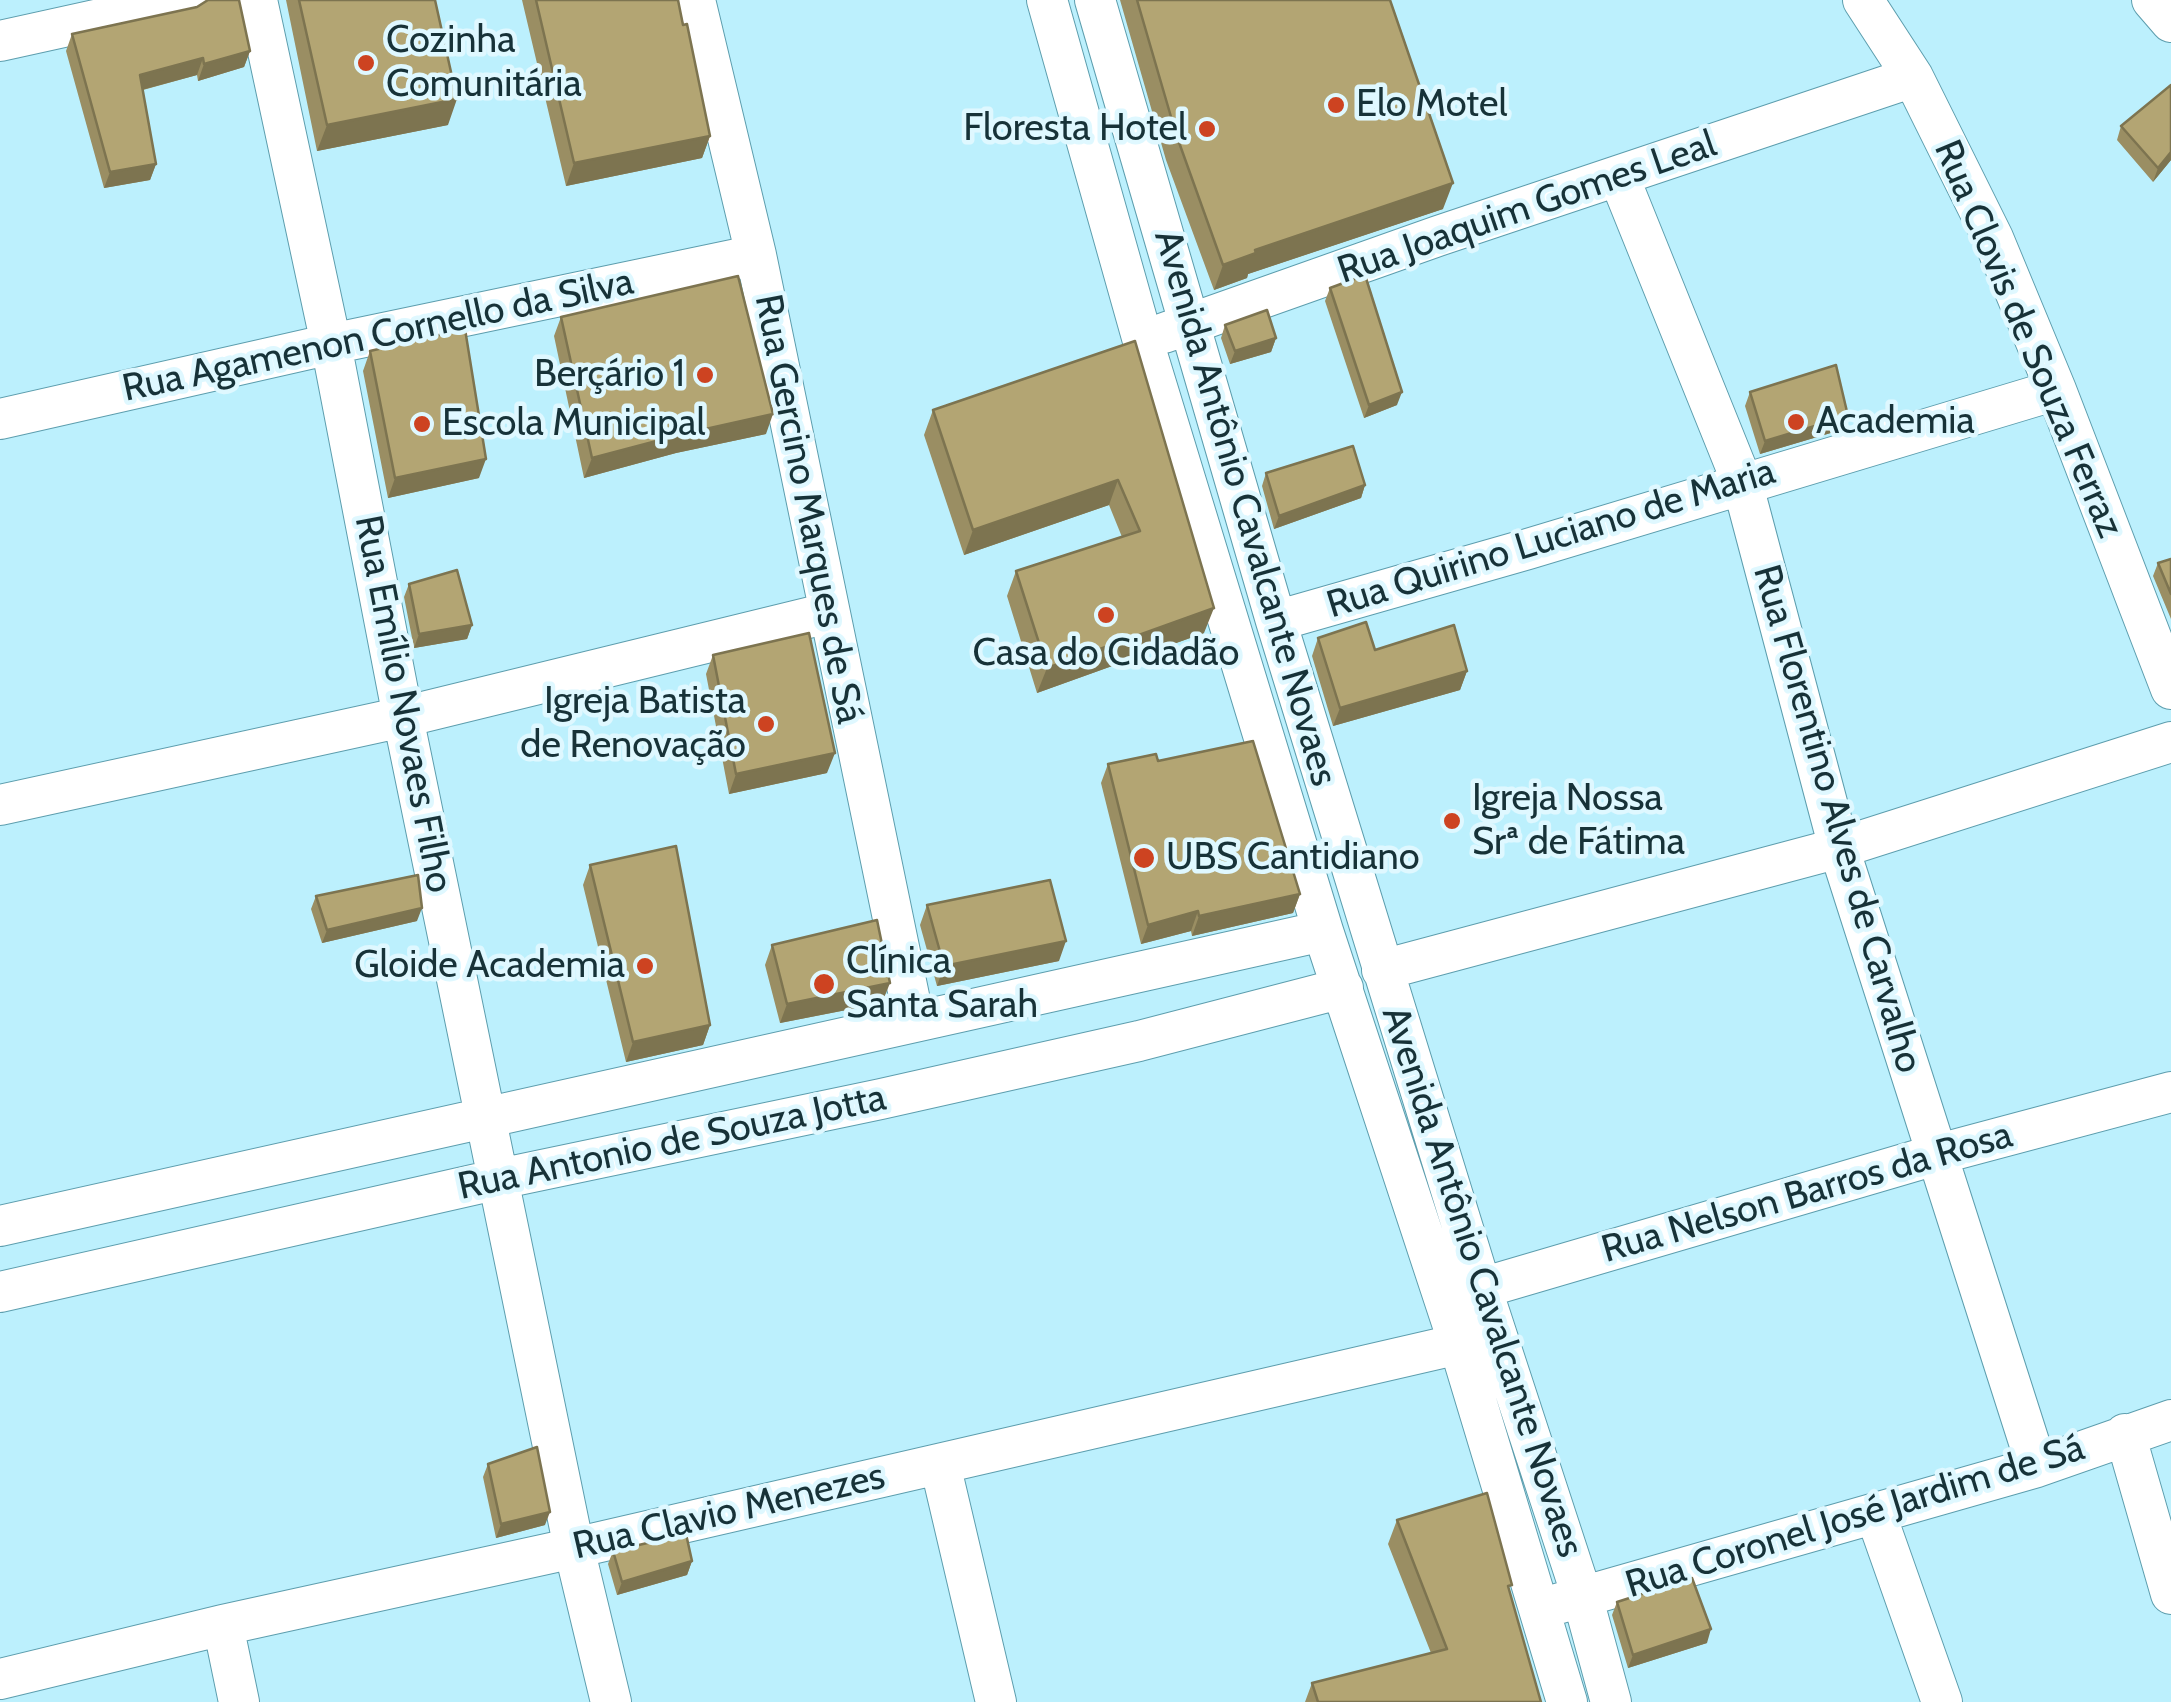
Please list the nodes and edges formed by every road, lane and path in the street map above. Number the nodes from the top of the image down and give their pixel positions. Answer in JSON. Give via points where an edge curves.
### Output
{"nodes":[{"id":1,"x":186,"y":0,"type":"edge"},
{"id":2,"x":257,"y":0,"type":"edge"},
{"id":3,"x":695,"y":0,"type":"edge"},
{"id":4,"x":1046,"y":0,"type":"edge"},
{"id":5,"x":1094,"y":0,"type":"edge"},
{"id":6,"x":1863,"y":0,"type":"edge"},
{"id":7,"x":2152,"y":0,"type":"edge"},
{"id":8,"x":2171,"y":22,"type":"edge"},
{"id":9,"x":0,"y":40,"type":"edge"},
{"id":10,"x":1913,"y":77,"type":"junction"},
{"id":11,"x":1619,"y":177,"type":"junction"},
{"id":12,"x":756,"y":255,"type":"junction"},
{"id":13,"x":1190,"y":324,"type":"junction"},
{"id":14,"x":1143,"y":340,"type":"junction"},
{"id":15,"x":331,"y":344,"type":"junction"},
{"id":16,"x":2056,"y":390,"type":"junction"},
{"id":17,"x":0,"y":418,"type":"edge"},
{"id":18,"x":1742,"y":482,"type":"junction"},
{"id":19,"x":1250,"y":531,"type":"junction"},
{"id":20,"x":1205,"y":539,"type":"junction"},
{"id":21,"x":828,"y":613,"type":"junction"},
{"id":22,"x":1276,"y":621,"type":"junction"},
{"id":23,"x":2171,"y":689,"type":"edge"},
{"id":24,"x":404,"y":717,"type":"junction"},
{"id":25,"x":2171,"y":742,"type":"edge"},
{"id":26,"x":0,"y":805,"type":"edge"},
{"id":27,"x":1839,"y":848,"type":"junction"},
{"id":28,"x":1324,"y":931,"type":"junction"},
{"id":29,"x":1382,"y":970,"type":"junction"},
{"id":30,"x":1343,"y":988,"type":"junction"},
{"id":31,"x":914,"y":1020,"type":"junction"},
{"id":32,"x":2171,"y":1092,"type":"edge"},
{"id":33,"x":488,"y":1117,"type":"junction"},
{"id":34,"x":1935,"y":1155,"type":"junction"},
{"id":35,"x":499,"y":1179,"type":"junction"},
{"id":36,"x":0,"y":1226,"type":"edge"},
{"id":37,"x":0,"y":1292,"type":"edge"},
{"id":38,"x":1463,"y":1294,"type":"junction"},
{"id":39,"x":1458,"y":1344,"type":"junction"},
{"id":40,"x":2171,"y":1420,"type":"edge"},
{"id":41,"x":2125,"y":1434,"type":"junction"},
{"id":42,"x":940,"y":1464,"type":"junction"},
{"id":43,"x":2038,"y":1468,"type":"junction"},
{"id":44,"x":1876,"y":1515,"type":"junction"},
{"id":45,"x":574,"y":1548,"type":"junction"},
{"id":46,"x":2171,"y":1594,"type":"edge"},
{"id":47,"x":1583,"y":1598,"type":"junction"},
{"id":48,"x":1538,"y":1608,"type":"junction"},
{"id":49,"x":223,"y":1625,"type":"junction"},
{"id":50,"x":0,"y":1679,"type":"edge"},
{"id":51,"x":239,"y":1702,"type":"edge"},
{"id":52,"x":611,"y":1702,"type":"edge"},
{"id":53,"x":996,"y":1702,"type":"edge"},
{"id":54,"x":1568,"y":1702,"type":"edge"},
{"id":55,"x":1611,"y":1702,"type":"edge"},
{"id":56,"x":1942,"y":1702,"type":"edge"}],
"edges":[{"from":1,"to":9,"type":"street"},
{"from":2,"to":15,"type":"street","name":"Rua Emílio Novaes Filho"},
{"from":3,"to":12,"type":"street","name":"Rua Gercino Marques de Sá"},
{"from":4,"to":14,"type":"street"},
{"from":5,"to":13,"type":"street","name":"Avenida Antônio Cavalcante Novaes"},
{"from":6,"to":10,"type":"street","name":"Rua Clovis de Souza Ferraz"},
{"from":7,"to":8,"type":"street"},
{"from":10,"to":11,"type":"street","name":"Rua Joaquim Gomes Leal"},
{"from":10,"to":16,"type":"street","name":"Rua Clovis de Souza Ferraz","via":[[1993,238]]},
{"from":11,"to":13,"type":"street","name":"Rua Joaquim Gomes Leal"},
{"from":11,"to":18,"type":"street","name":"Rua Florentino Alves de Carvalho"},
{"from":12,"to":15,"type":"street","name":"Rua Agamenon Cornello da Silva"},
{"from":12,"to":21,"type":"street","name":"Rua Gercino Marques de Sá"},
{"from":13,"to":14,"type":"street","name":"Rua Joaquim Gomes Leal"},
{"from":13,"to":19,"type":"street","name":"Avenida Antônio Cavalcante Novaes"},
{"from":14,"to":20,"type":"street"},
{"from":15,"to":17,"type":"street","name":"Rua Agamenon Cornello da Silva"},
{"from":15,"to":24,"type":"street","name":"Rua Emílio Novaes Filho"},
{"from":16,"to":18,"type":"street","name":"Rua Quirino Luciano de Maria"},
{"from":16,"to":23,"type":"street","name":"Rua Clovis de Souza Ferraz"},
{"from":18,"to":22,"type":"street","name":"Rua Quirino Luciano de Maria"},
{"from":18,"to":27,"type":"street","name":"Rua Florentino Alves de Carvalho"},
{"from":19,"to":20,"type":"street"},
{"from":19,"to":22,"type":"street","name":"Avenida Antônio Cavalcante Novaes"},
{"from":20,"to":28,"type":"street"},
{"from":21,"to":24,"type":"street"},
{"from":21,"to":31,"type":"street","name":"Rua Gercino Marques de Sá"},
{"from":22,"to":29,"type":"street","name":"Avenida Antônio Cavalcante Novaes"},
{"from":24,"to":26,"type":"street"},
{"from":24,"to":33,"type":"street","name":"Rua Emílio Novaes Filho"},
{"from":25,"to":27,"type":"street"},
{"from":27,"to":29,"type":"street"},
{"from":27,"to":34,"type":"street","name":"Rua Florentino Alves de Carvalho"},
{"from":28,"to":30,"type":"street"},
{"from":28,"to":31,"type":"street","name":"Rua Antonio de Souza Jotta"},
{"from":29,"to":38,"type":"street","name":"Avenida Antônio Cavalcante Novaes"},
{"from":30,"to":35,"type":"street","name":"Rua Antonio de Souza Jotta","via":[[1139,1041]]},
{"from":30,"to":38,"type":"street"},
{"from":31,"to":33,"type":"street","name":"Rua Antonio de Souza Jotta"},
{"from":32,"to":34,"type":"street","name":"Rua Nelson Barros da Rosa"},
{"from":33,"to":35,"type":"street","name":"Rua Emílio Novaes Filho"},
{"from":33,"to":36,"type":"street","name":"Rua Antonio de Souza Jotta"},
{"from":34,"to":38,"type":"street","name":"Rua Nelson Barros da Rosa"},
{"from":34,"to":43,"type":"street","name":"Rua Florentino Alves de Carvalho"},
{"from":35,"to":37,"type":"street","name":"Rua Antonio de Souza Jotta"},
{"from":35,"to":45,"type":"street","name":"Rua Emílio Novaes Filho"},
{"from":38,"to":39,"type":"street"},
{"from":38,"to":47,"type":"street","name":"Avenida Antônio Cavalcante Novaes"},
{"from":39,"to":42,"type":"street","name":"Rua Clavio Menezes"},
{"from":39,"to":48,"type":"street"},
{"from":40,"to":41,"type":"street","name":"Rua Coronel José Jardim de Sá"},
{"from":41,"to":43,"type":"street","name":"Rua Coronel José Jardim de Sá"},
{"from":41,"to":46,"type":"street"},
{"from":42,"to":45,"type":"street","name":"Rua Clavio Menezes"},
{"from":42,"to":53,"type":"street"},
{"from":43,"to":44,"type":"street","name":"Rua Coronel José Jardim de Sá"},
{"from":44,"to":47,"type":"street","name":"Rua Coronel José Jardim de Sá"},
{"from":44,"to":56,"type":"street"},
{"from":45,"to":49,"type":"street","name":"Rua Clavio Menezes"},
{"from":45,"to":52,"type":"street","name":"Rua Emílio Novaes Filho"},
{"from":47,"to":48,"type":"street","name":"Rua Coronel José Jardim de Sá"},
{"from":47,"to":55,"type":"street","name":"Avenida Antônio Cavalcante Novaes"},
{"from":48,"to":54,"type":"street"},
{"from":49,"to":50,"type":"street","name":"Rua Clavio Menezes"},
{"from":49,"to":51,"type":"street"}]}
